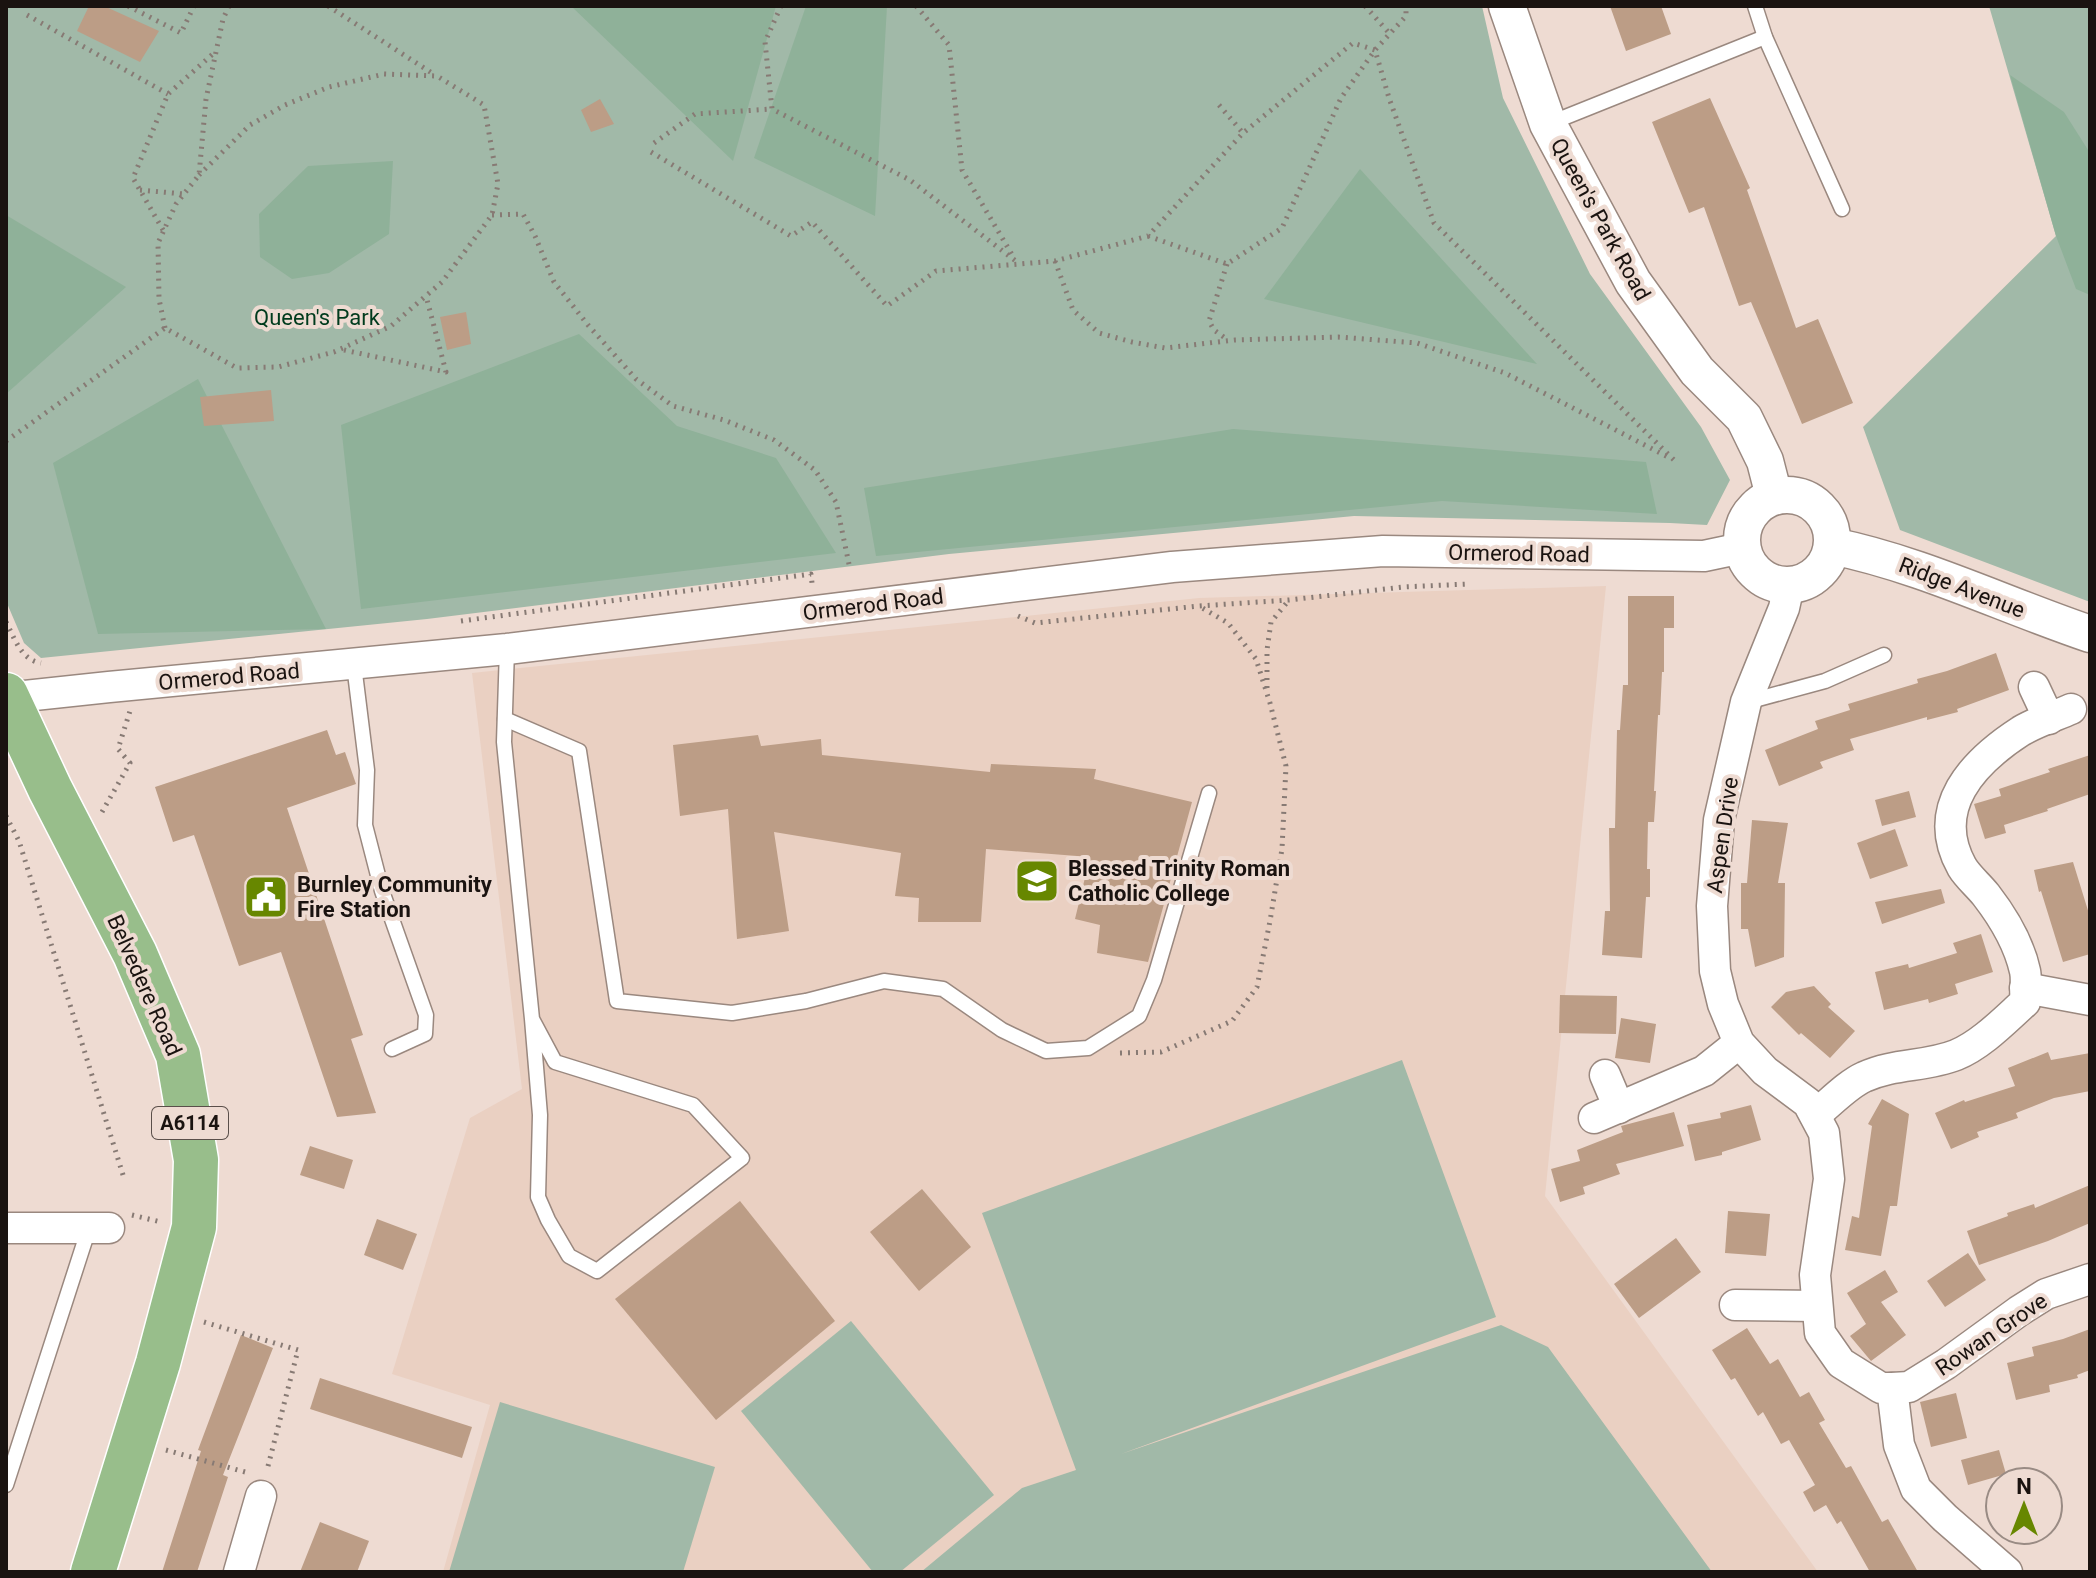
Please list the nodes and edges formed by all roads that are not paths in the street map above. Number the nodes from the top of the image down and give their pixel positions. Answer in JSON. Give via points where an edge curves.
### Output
{"nodes":[{"id":1,"x":1507,"y":6,"type":"edge"},
{"id":2,"x":1755,"y":6,"type":"edge"},
{"id":3,"x":1765,"y":37,"type":"junction"},
{"id":4,"x":1548,"y":124,"type":"junction"},
{"id":5,"x":1842,"y":209,"type":"dead end"},
{"id":6,"x":1774,"y":496,"type":"junction"},
{"id":7,"x":1832,"y":546,"type":"junction"},
{"id":8,"x":1742,"y":548,"type":"junction"},
{"id":9,"x":1789,"y":585,"type":"junction"},
{"id":10,"x":2090,"y":634,"type":"edge"},
{"id":11,"x":507,"y":649,"type":"junction"},
{"id":12,"x":1884,"y":655,"type":"dead end"},
{"id":13,"x":354,"y":665,"type":"junction"},
{"id":14,"x":2034,"y":687,"type":"dead end"},
{"id":15,"x":7,"y":697,"type":"edge"},
{"id":16,"x":1746,"y":702,"type":"junction"},
{"id":17,"x":505,"y":719,"type":"junction"},
{"id":18,"x":1209,"y":793,"type":"dead end"},
{"id":19,"x":2025,"y":988,"type":"junction"},
{"id":20,"x":2090,"y":1000,"type":"edge"},
{"id":21,"x":532,"y":1019,"type":"junction"},
{"id":22,"x":1739,"y":1043,"type":"junction"},
{"id":23,"x":392,"y":1049,"type":"dead end"},
{"id":24,"x":1605,"y":1075,"type":"dead end"},
{"id":25,"x":1815,"y":1115,"type":"junction"},
{"id":26,"x":6,"y":1228,"type":"edge"},
{"id":27,"x":99,"y":1228,"type":"joint"},
{"id":28,"x":2090,"y":1279,"type":"edge"},
{"id":29,"x":1735,"y":1305,"type":"dead end"},
{"id":30,"x":1817,"y":1306,"type":"junction"},
{"id":31,"x":1892,"y":1388,"type":"junction"},
{"id":32,"x":6,"y":1485,"type":"edge"},
{"id":33,"x":263,"y":1487,"type":"road end"},
{"id":34,"x":93,"y":1572,"type":"edge"},
{"id":35,"x":239,"y":1572,"type":"edge"},
{"id":36,"x":2007,"y":1572,"type":"edge"}],
"edges":[{"from":1,"to":4,"type":"street","name":"Queen's Park Road"},
{"from":2,"to":3,"type":"lane"},
{"from":3,"to":4,"type":"lane"},
{"from":3,"to":5,"type":"lane"},
{"from":4,"to":6,"type":"street","name":"Queen's Park Road","via":[[1633,282],[1697,371],[1744,418],[1765,461]]},
{"from":6,"to":7,"type":"street","via":[[1789,494],[1817,505],[1832,531]]},
{"from":6,"to":8,"type":"street","via":[[1762,501],[1745,522]]},
{"from":7,"to":9,"type":"street","via":[[1817,573]]},
{"from":7,"to":10,"type":"street","name":"Ridge Avenue","via":[[1901,563]]},
{"from":8,"to":9,"type":"street","via":[[1764,579]]},
{"from":8,"to":11,"type":"street","name":"Ormerod Road","via":[[1704,556],[1383,551],[1172,567]]},
{"from":9,"to":16,"type":"street","name":"Aspen Drive"},
{"from":11,"to":13,"type":"street","name":"Ormerod Road"},
{"from":11,"to":17,"type":"lane"},
{"from":12,"to":16,"type":"lane","via":[[1825,681]]},
{"from":13,"to":15,"type":"street","name":"Ormerod Road"},
{"from":13,"to":23,"type":"lane","via":[[367,770],[365,825],[426,1015],[425,1034]]},
{"from":14,"to":19,"type":"street","via":[[2060,714],[2023,730],[1975,768],[1951,810],[1952,844],[1963,869],[2009,929],[2026,973]]},
{"from":15,"to":34,"type":"highway","name":"Belvedere Road","number":"A6114","via":[[135,954],[178,1055],[196,1160],[194,1227],[173,1312]]},
{"from":16,"to":22,"type":"street","name":"Aspen Drive","via":[[1719,820],[1712,906],[1715,971]]},
{"from":17,"to":18,"type":"lane","via":[[579,751],[617,1001],[732,1013],[884,981],[943,989],[1002,1030],[1046,1051],[1088,1048],[1139,1016]]},
{"from":17,"to":21,"type":"lane"},
{"from":19,"to":20,"type":"street"},
{"from":19,"to":25,"type":"street","via":[[2025,1002],[1958,1055],[1862,1078]]},
{"from":21,"to":21,"type":"lane","via":[[555,1062],[693,1105],[742,1158],[597,1271],[569,1256],[538,1197],[540,1115]]},
{"from":22,"to":24,"type":"street","via":[[1704,1071],[1606,1113]]},
{"from":22,"to":25,"type":"street","name":"Aspen Drive"},
{"from":25,"to":30,"type":"street","name":"Aspen Drive","via":[[1824,1133],[1829,1179],[1815,1275]]},
{"from":26,"to":27,"type":"street"},
{"from":27,"to":32,"type":"lane"},
{"from":28,"to":31,"type":"street","name":"Rowan Grove","via":[[2046,1294],[1909,1387]]},
{"from":29,"to":30,"type":"street"},
{"from":30,"to":31,"type":"street","name":"Aspen Drive","via":[[1820,1333],[1841,1363],[1881,1388]]},
{"from":31,"to":36,"type":"street","via":[[1899,1445],[1916,1489]]},
{"from":33,"to":35,"type":"street"}]}
